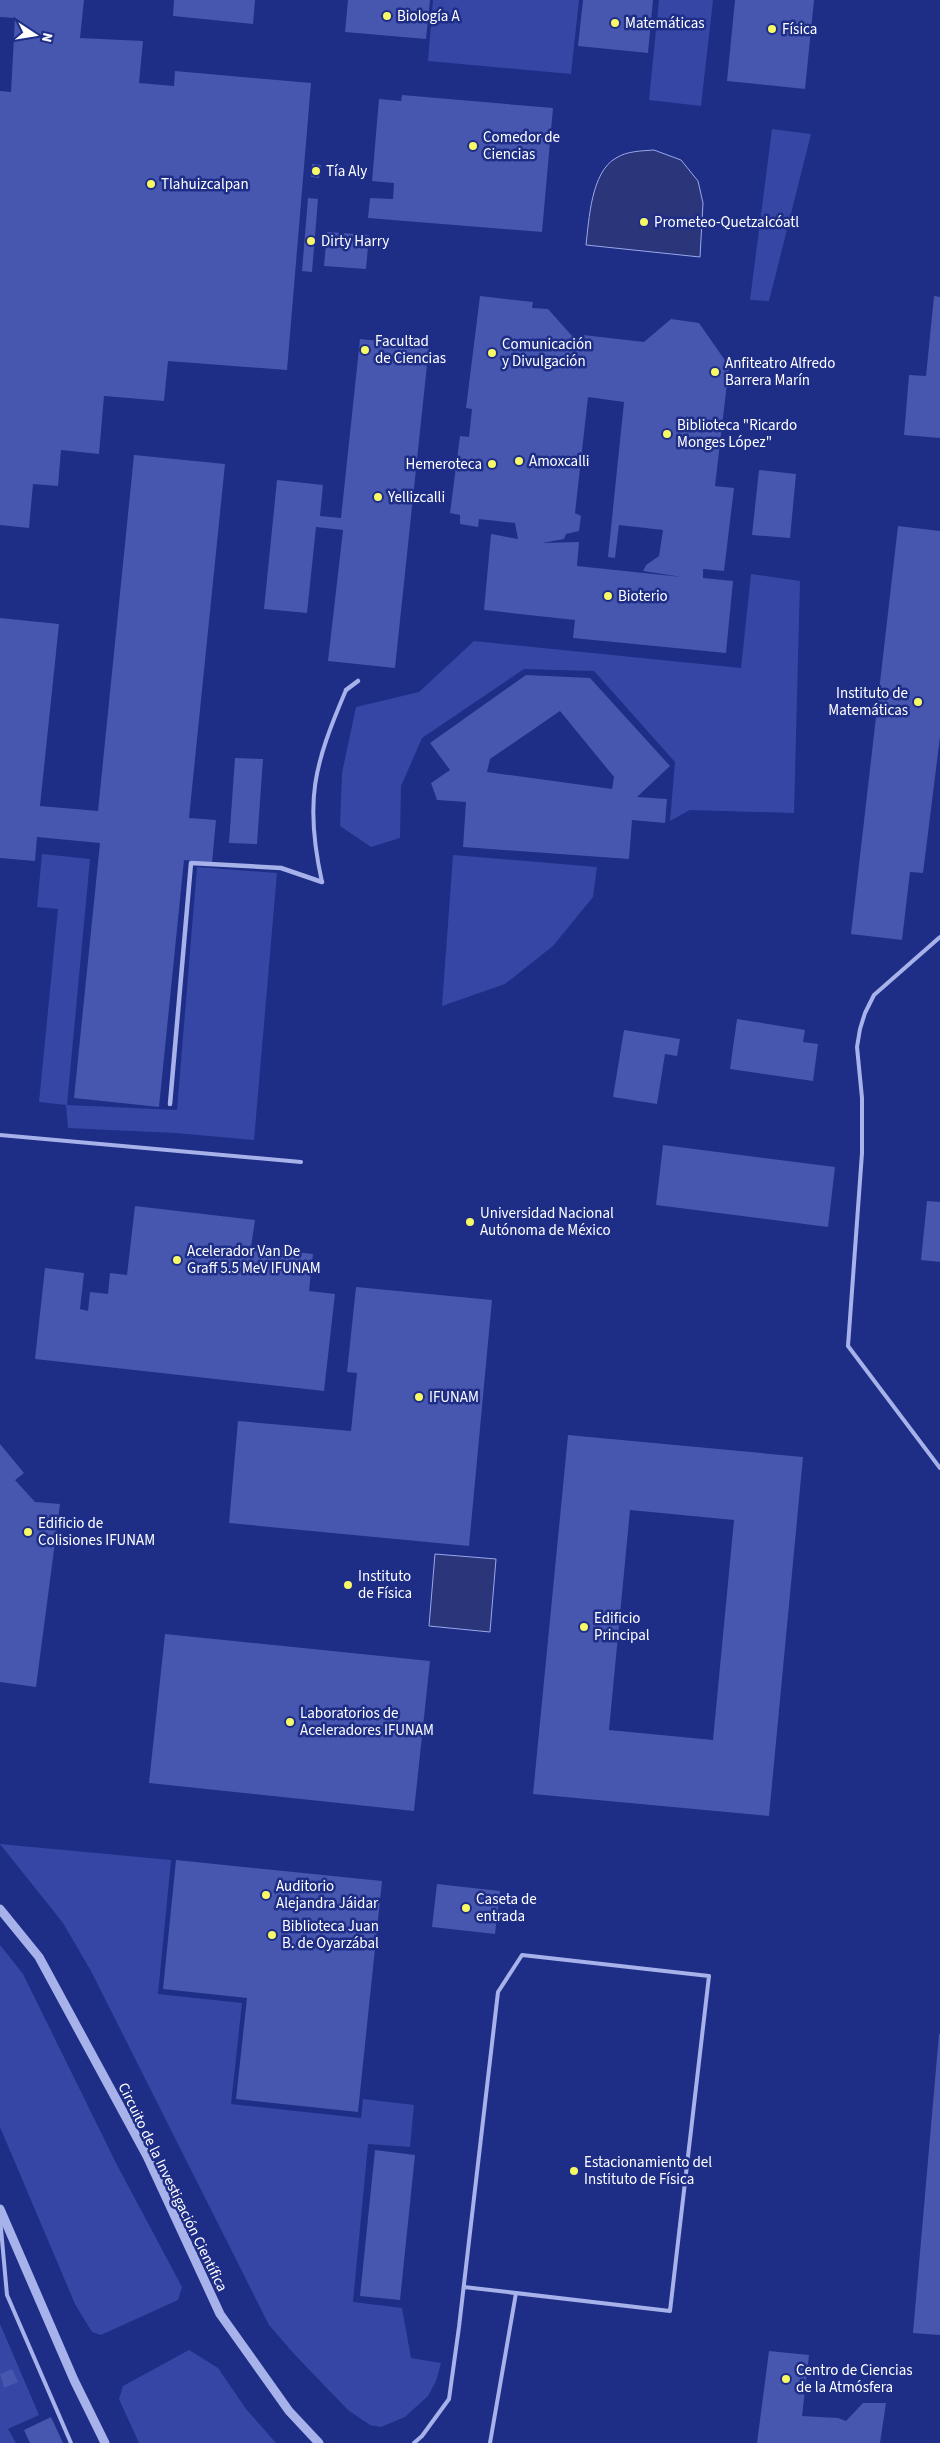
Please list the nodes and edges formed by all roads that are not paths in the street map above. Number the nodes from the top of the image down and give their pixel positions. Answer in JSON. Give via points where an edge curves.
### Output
{"nodes":[{"id":1,"x":358,"y":680,"type":"dead end"},
{"id":2,"x":346,"y":690,"type":"joint"},
{"id":3,"x":322,"y":882,"type":"joint"},
{"id":4,"x":940,"y":937,"type":"edge"},
{"id":5,"x":170,"y":1104,"type":"dead end"},
{"id":6,"x":0,"y":1135,"type":"edge"},
{"id":7,"x":301,"y":1162,"type":"dead end"},
{"id":8,"x":940,"y":1468,"type":"edge"},
{"id":9,"x":0,"y":1909,"type":"edge"},
{"id":10,"x":0,"y":2210,"type":"edge"},
{"id":11,"x":0,"y":2216,"type":"edge"},
{"id":12,"x":464,"y":2288,"type":"junction"},
{"id":13,"x":516,"y":2293,"type":"junction"},
{"id":14,"x":71,"y":2443,"type":"edge"},
{"id":15,"x":105,"y":2443,"type":"edge"},
{"id":16,"x":319,"y":2443,"type":"edge"},
{"id":17,"x":414,"y":2443,"type":"edge"},
{"id":18,"x":490,"y":2443,"type":"edge"}],
"edges":[{"from":1,"to":2,"type":"street"},
{"from":2,"to":3,"type":"lane","via":[[315,775],[312,816]]},
{"from":3,"to":5,"type":"street","via":[[280,868],[192,863]]},
{"from":4,"to":8,"type":"lane","via":[[874,995],[860,1029],[857,1047],[862,1098],[862,1152],[848,1346]]},
{"from":6,"to":7,"type":"lane"},
{"from":9,"to":16,"type":"street","name":"Circuito de la Investigación Científica","via":[[39,1957],[146,2156],[220,2314],[289,2411]]},
{"from":10,"to":15,"type":"street"},
{"from":11,"to":14,"type":"lane","via":[[7,2294]]},
{"from":12,"to":13,"type":"lane"},
{"from":12,"to":13,"type":"lane","via":[[498,1992],[522,1955],[709,1976],[670,2311]]},
{"from":12,"to":17,"type":"lane","via":[[449,2400]]},
{"from":13,"to":18,"type":"lane"}]}
